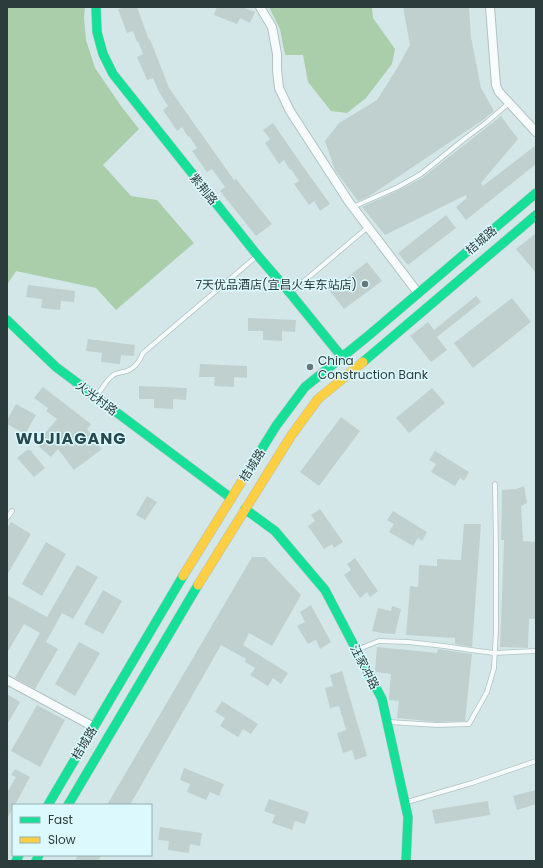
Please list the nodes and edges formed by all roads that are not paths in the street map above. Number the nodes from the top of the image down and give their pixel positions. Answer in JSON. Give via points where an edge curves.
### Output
{"nodes":[{"id":1,"x":96,"y":7,"type":"edge"},
{"id":2,"x":260,"y":7,"type":"edge"},
{"id":3,"x":490,"y":7,"type":"edge"},
{"id":4,"x":509,"y":103,"type":"junction"},
{"id":5,"x":536,"y":132,"type":"edge"},
{"id":6,"x":536,"y":193,"type":"edge"},
{"id":7,"x":353,"y":207,"type":"junction"},
{"id":8,"x":536,"y":215,"type":"edge"},
{"id":9,"x":368,"y":227,"type":"junction"},
{"id":10,"x":258,"y":256,"type":"junction"},
{"id":11,"x":290,"y":293,"type":"junction"},
{"id":12,"x":418,"y":293,"type":"junction"},
{"id":13,"x":7,"y":320,"type":"edge"},
{"id":14,"x":342,"y":357,"type":"junction"},
{"id":15,"x":96,"y":397,"type":"junction"},
{"id":16,"x":495,"y":484,"type":"dead end"},
{"id":17,"x":231,"y":498,"type":"junction"},
{"id":18,"x":246,"y":509,"type":"junction"},
{"id":19,"x":12,"y":511,"type":"dead end"},
{"id":20,"x":7,"y":518,"type":"edge"},
{"id":21,"x":356,"y":650,"type":"junction"},
{"id":22,"x":536,"y":651,"type":"edge"},
{"id":23,"x":494,"y":653,"type":"junction"},
{"id":24,"x":7,"y":680,"type":"edge"},
{"id":25,"x":386,"y":722,"type":"junction"},
{"id":26,"x":94,"y":727,"type":"junction"},
{"id":27,"x":536,"y":761,"type":"edge"},
{"id":28,"x":404,"y":803,"type":"junction"},
{"id":29,"x":49,"y":804,"type":"edge"},
{"id":30,"x":69,"y":804,"type":"edge"},
{"id":31,"x":406,"y":861,"type":"edge"}],
"edges":[{"from":1,"to":10,"type":"main road","name":"紫荆路","via":[[97,32],[103,54],[113,74]]},
{"from":2,"to":7,"type":"street","via":[[272,27],[279,88],[305,135]]},
{"from":3,"to":4,"type":"street","via":[[496,85]]},
{"from":4,"to":5,"type":"street"},
{"from":4,"to":7,"type":"lane","via":[[421,174]]},
{"from":6,"to":12,"type":"main road","name":"桔城路"},
{"from":7,"to":9,"type":"street"},
{"from":8,"to":18,"type":"main road","name":"桔城路","via":[[380,350],[318,399],[291,436]]},
{"from":9,"to":11,"type":"lane"},
{"from":9,"to":12,"type":"street"},
{"from":10,"to":11,"type":"main road","name":"紫荆路"},
{"from":10,"to":15,"type":"lane","via":[[143,353],[137,365],[111,376]]},
{"from":11,"to":14,"type":"main road","name":"紫荆路"},
{"from":12,"to":14,"type":"main road","name":"桔城路"},
{"from":13,"to":15,"type":"main road","name":"火光村路","via":[[56,367]]},
{"from":14,"to":17,"type":"main road","name":"桔城路","via":[[305,387],[276,426]]},
{"from":15,"to":17,"type":"main road","name":"火光村路"},
{"from":16,"to":23,"type":"lane"},
{"from":17,"to":26,"type":"main road","name":"桔城路"},
{"from":18,"to":21,"type":"main road","name":"汪家冲路","via":[[275,531],[325,590]]},
{"from":18,"to":30,"type":"main road","name":"桔城路","via":[[193,593]]},
{"from":19,"to":20,"type":"lane"},
{"from":21,"to":23,"type":"lane","via":[[379,641],[408,642]]},
{"from":21,"to":25,"type":"main road","name":"汪家冲路","via":[[382,699]]},
{"from":22,"to":23,"type":"lane"},
{"from":23,"to":25,"type":"lane","via":[[494,668],[487,692],[468,724]]},
{"from":24,"to":26,"type":"street"},
{"from":25,"to":28,"type":"main road","name":"汪家冲路"},
{"from":26,"to":29,"type":"main road","name":"桔城路"},
{"from":27,"to":28,"type":"lane"},
{"from":28,"to":31,"type":"main road","name":"汪家冲路","via":[[408,817]]}]}
